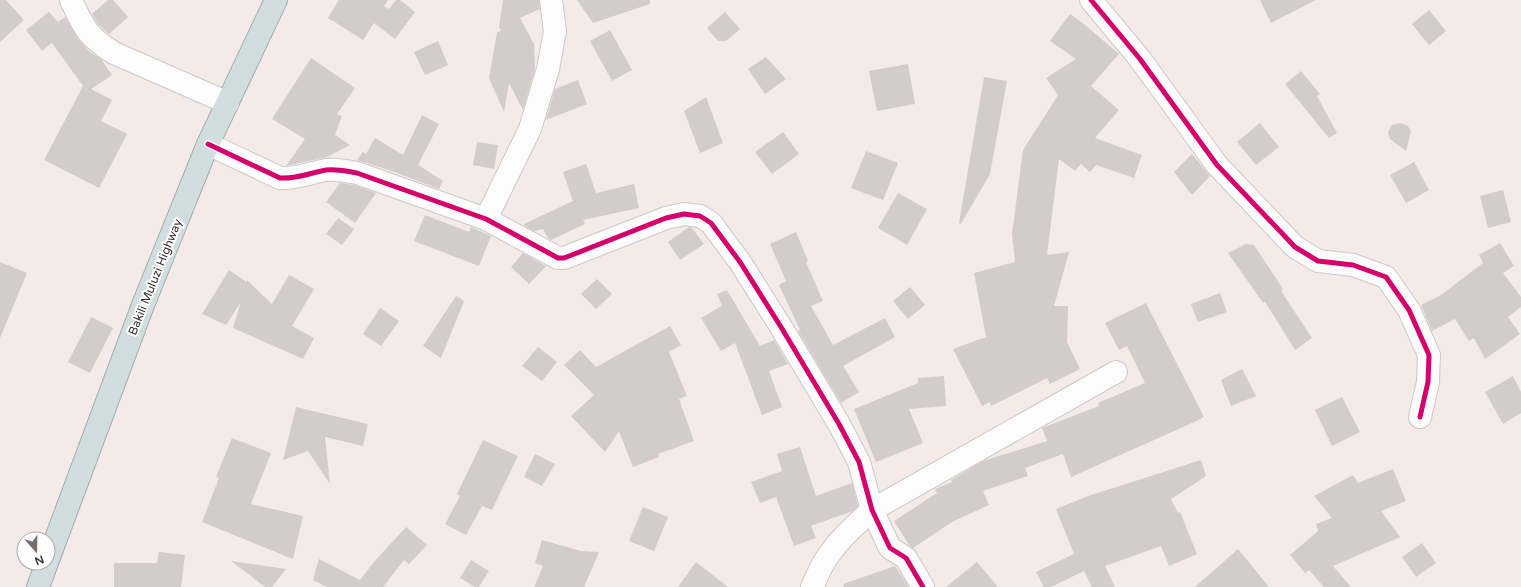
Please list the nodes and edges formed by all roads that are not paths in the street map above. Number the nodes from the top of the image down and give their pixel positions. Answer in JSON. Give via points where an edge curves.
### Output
{"nodes":[{"id":1,"x":71,"y":0,"type":"edge"},
{"id":2,"x":276,"y":0,"type":"edge"},
{"id":3,"x":551,"y":0,"type":"edge"},
{"id":4,"x":1091,"y":0,"type":"edge"},
{"id":5,"x":228,"y":103,"type":"junction"},
{"id":6,"x":208,"y":144,"type":"junction"},
{"id":7,"x":486,"y":219,"type":"junction"},
{"id":8,"x":1116,"y":372,"type":"dead end"},
{"id":9,"x":1420,"y":417,"type":"dead end"},
{"id":10,"x":872,"y":510,"type":"junction"},
{"id":11,"x":56,"y":540,"type":"edge"},
{"id":12,"x":44,"y":571,"type":"edge"},
{"id":13,"x":38,"y":587,"type":"edge"},
{"id":14,"x":812,"y":587,"type":"edge"},
{"id":15,"x":923,"y":587,"type":"edge"}],
"edges":[{"from":1,"to":5,"type":"street","via":[[92,38],[103,46]]},
{"from":2,"to":5,"type":"highway","name":"Bakili Muluzi Highway"},
{"from":3,"to":7,"type":"street","via":[[555,31],[530,129]]},
{"from":4,"to":9,"type":"street","via":[[1140,59],[1217,165],[1295,246],[1318,261],[1353,265],[1386,278],[1409,310],[1429,355],[1428,382]]},
{"from":5,"to":6,"type":"highway","name":"Bakili Muluzi Highway"},
{"from":6,"to":7,"type":"street","via":[[280,178],[293,179],[327,170],[343,170]]},
{"from":6,"to":11,"type":"highway","name":"Bakili Muluzi Highway","via":[[143,305]]},
{"from":7,"to":10,"type":"street","via":[[558,258],[564,258],[666,218],[684,214],[700,216],[711,223],[740,262],[839,424],[859,462]]},
{"from":8,"to":10,"type":"street"},
{"from":10,"to":14,"type":"street","via":[[833,549]]},
{"from":10,"to":15,"type":"street","via":[[890,548],[906,558]]},
{"from":12,"to":13,"type":"highway","name":"Bakili Muluzi Highway"}]}
